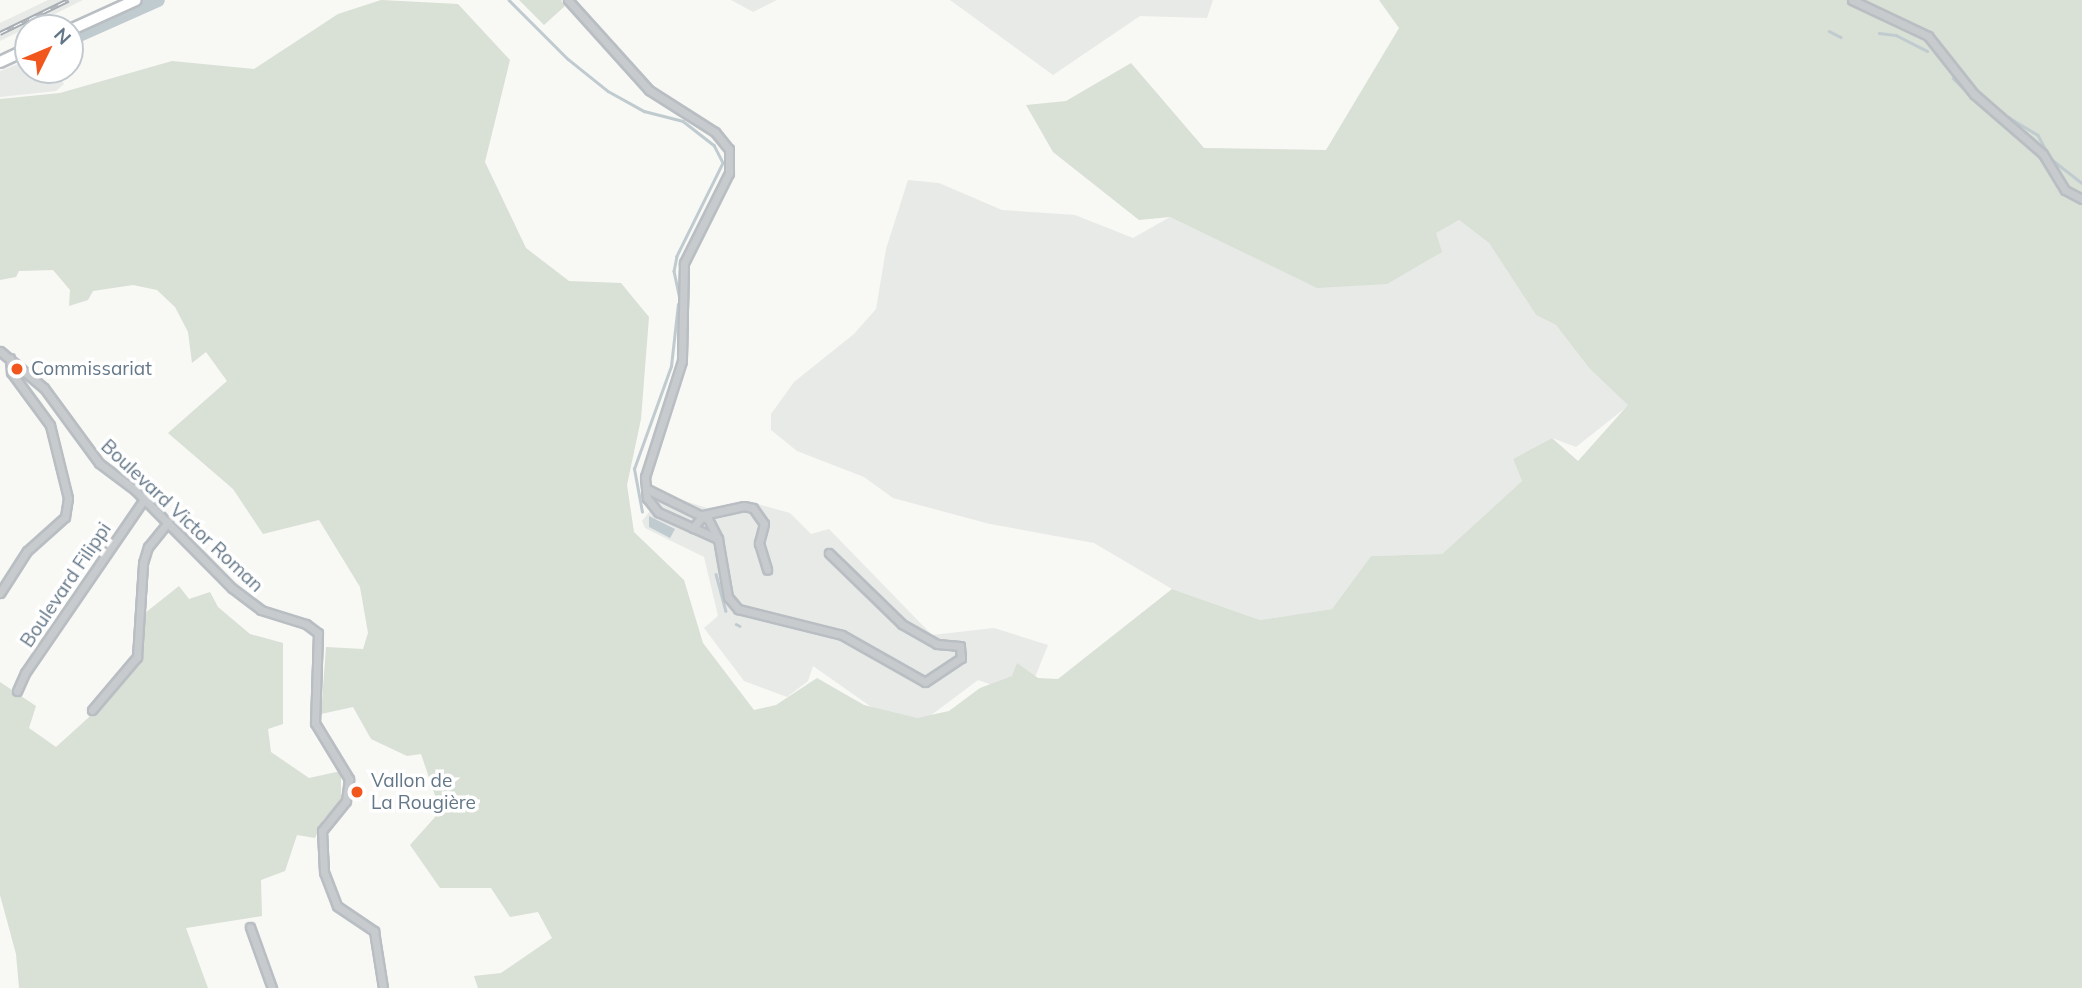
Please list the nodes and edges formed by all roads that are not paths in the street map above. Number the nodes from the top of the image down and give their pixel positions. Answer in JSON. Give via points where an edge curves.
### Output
{"nodes":[{"id":1,"x":136,"y":0,"type":"edge"},
{"id":2,"x":568,"y":0,"type":"edge"},
{"id":3,"x":1852,"y":0,"type":"edge"},
{"id":4,"x":84,"y":24,"type":"edge"},
{"id":5,"x":2082,"y":199,"type":"edge"},
{"id":6,"x":0,"y":351,"type":"edge"},
{"id":7,"x":10,"y":358,"type":"junction"},
{"id":8,"x":646,"y":489,"type":"junction"},
{"id":9,"x":144,"y":499,"type":"junction"},
{"id":10,"x":703,"y":515,"type":"junction"},
{"id":11,"x":168,"y":522,"type":"junction"},
{"id":12,"x":693,"y":528,"type":"junction"},
{"id":13,"x":718,"y":539,"type":"junction"},
{"id":14,"x":829,"y":554,"type":"dead end"},
{"id":15,"x":766,"y":569,"type":"dead end"},
{"id":16,"x":0,"y":593,"type":"edge"},
{"id":17,"x":17,"y":691,"type":"dead end"},
{"id":18,"x":92,"y":710,"type":"dead end"},
{"id":19,"x":250,"y":927,"type":"dead end"},
{"id":20,"x":272,"y":988,"type":"edge"},
{"id":21,"x":383,"y":988,"type":"edge"}],
"edges":[{"from":1,"to":4,"type":"main road"},
{"from":2,"to":8,"type":"street","via":[[649,90],[715,132],[729,149],[729,173],[684,263],[682,361],[647,467]]},
{"from":3,"to":5,"type":"street","via":[[1928,36],[1974,93],[2043,154],[2065,190]]},
{"from":6,"to":7,"type":"street","name":"Boulevard Victor Roman"},
{"from":7,"to":9,"type":"street","name":"Boulevard Victor Roman","via":[[44,388],[99,463]]},
{"from":7,"to":16,"type":"street","via":[[12,372],[50,425],[68,498],[65,517],[27,551]]},
{"from":8,"to":10,"type":"street"},
{"from":8,"to":12,"type":"street","via":[[658,512]]},
{"from":9,"to":11,"type":"street","name":"Boulevard Victor Roman"},
{"from":9,"to":17,"type":"street","name":"Boulevard Filippi"},
{"from":10,"to":12,"type":"street"},
{"from":10,"to":13,"type":"street"},
{"from":10,"to":15,"type":"street","via":[[753,508],[764,524],[759,543]]},
{"from":11,"to":18,"type":"street","via":[[148,547],[144,564],[137,657]]},
{"from":11,"to":21,"type":"street","name":"Boulevard Victor Roman","via":[[250,602],[306,624],[318,634],[315,723],[349,779],[346,802],[322,831],[324,872],[337,906],[374,931]]},
{"from":12,"to":13,"type":"street"},
{"from":13,"to":14,"type":"street","via":[[728,597],[746,613],[795,620],[842,635],[925,682],[961,658],[960,646],[937,644],[902,624]]},
{"from":19,"to":20,"type":"street"}]}
